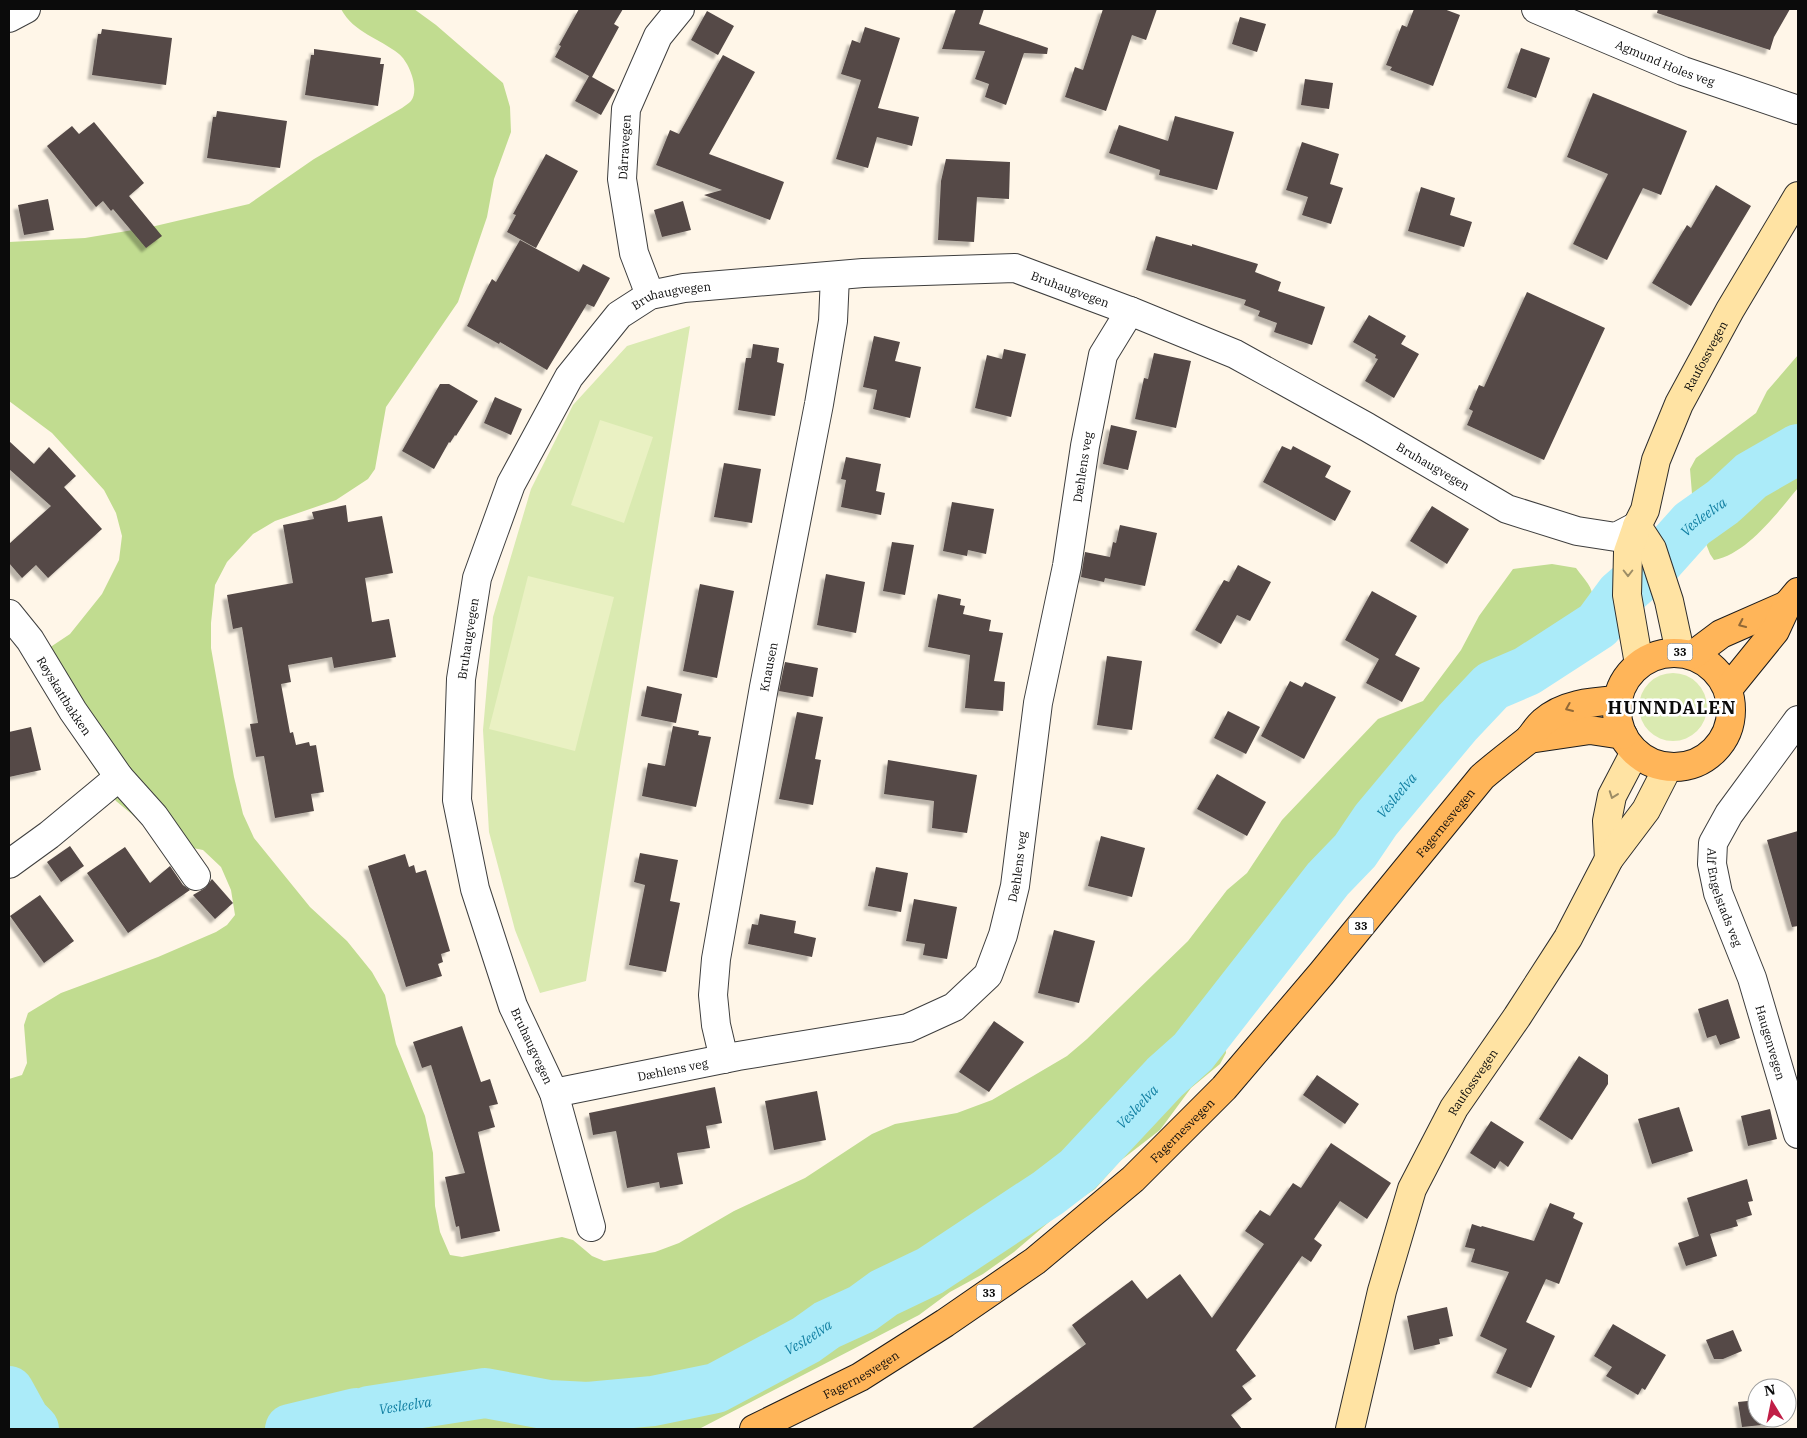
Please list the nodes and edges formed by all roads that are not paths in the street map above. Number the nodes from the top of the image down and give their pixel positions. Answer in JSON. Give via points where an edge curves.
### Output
{"nodes":[{"id":1,"x":26,"y":9,"type":"edge"},
{"id":2,"x":680,"y":9,"type":"edge"},
{"id":3,"x":1536,"y":9,"type":"edge"},
{"id":4,"x":9,"y":18,"type":"edge"},
{"id":5,"x":1798,"y":110,"type":"edge"},
{"id":6,"x":1798,"y":196,"type":"edge"},
{"id":7,"x":835,"y":276,"type":"junction"},
{"id":8,"x":650,"y":295,"type":"junction"},
{"id":9,"x":1130,"y":310,"type":"junction"},
{"id":10,"x":1637,"y":526,"type":"junction"},
{"id":11,"x":1793,"y":598,"type":"edge"},
{"id":12,"x":9,"y":614,"type":"edge"},
{"id":13,"x":1687,"y":654,"type":"junction"},
{"id":14,"x":1639,"y":664,"type":"junction"},
{"id":15,"x":1728,"y":689,"type":"junction"},
{"id":16,"x":1617,"y":700,"type":"junction"},
{"id":17,"x":1798,"y":720,"type":"edge"},
{"id":18,"x":1529,"y":738,"type":"junction"},
{"id":19,"x":1629,"y":743,"type":"junction"},
{"id":20,"x":1668,"y":767,"type":"junction"},
{"id":21,"x":119,"y":777,"type":"junction"},
{"id":22,"x":1609,"y":860,"type":"junction"},
{"id":23,"x":9,"y":864,"type":"edge"},
{"id":24,"x":196,"y":876,"type":"dead end"},
{"id":25,"x":1752,"y":978,"type":"joint"},
{"id":26,"x":724,"y":1059,"type":"junction"},
{"id":27,"x":554,"y":1093,"type":"junction"},
{"id":28,"x":1798,"y":1134,"type":"edge"},
{"id":29,"x":591,"y":1228,"type":"dead end"},
{"id":30,"x":754,"y":1429,"type":"edge"},
{"id":31,"x":1350,"y":1429,"type":"edge"}],
"edges":[{"from":1,"to":4,"type":"street"},
{"from":2,"to":8,"type":"street","name":"Dårravegen","via":[[658,36],[626,109],[622,179],[634,253]]},
{"from":3,"to":5,"type":"street","name":"Agmund Holes veg","via":[[1683,71]]},
{"from":6,"to":10,"type":"main road","name":"Raufossvegen","via":[[1679,404],[1656,460],[1645,510]]},
{"from":7,"to":8,"type":"street","name":"Bruhaugvegen","via":[[684,288]]},
{"from":7,"to":9,"type":"street","name":"Bruhaugvegen","via":[[1015,268]]},
{"from":7,"to":26,"type":"street","name":"Knausen","via":[[833,321],[819,404],[716,959],[713,995]]},
{"from":8,"to":27,"type":"street","name":"Bruhaugvegen","via":[[618,315],[570,377],[510,484],[477,578],[461,679],[458,800],[475,889],[513,1006]]},
{"from":9,"to":10,"type":"street","name":"Bruhaugvegen","via":[[1235,354],[1508,509],[1576,531],[1616,537]]},
{"from":9,"to":26,"type":"street","name":"Dæhlens veg","via":[[1103,356],[1085,446],[1067,566],[1038,704],[1015,886],[1003,936],[988,975],[954,1007],[908,1028]]},
{"from":10,"to":13,"type":"main road","via":[[1652,549]]},
{"from":10,"to":14,"type":"main road","name":"Raufossvegen","one_way":true,"via":[[1628,552],[1628,595]]},
{"from":11,"to":13,"type":"main road","number":"33","one_way":true},
{"from":11,"to":15,"type":"main road","number":"33","via":[[1775,631]]},
{"from":12,"to":21,"type":"street","name":"Røyskattbakken","via":[[30,640],[73,711]]},
{"from":13,"to":14,"type":"main road","number":"33","via":[[1664,653]]},
{"from":13,"to":15,"type":"main road","number":"33","via":[[1722,678]]},
{"from":14,"to":16,"type":"main road","number":"33","via":[[1625,680]]},
{"from":15,"to":20,"type":"main road","number":"33","via":[[1732,713],[1720,745],[1697,763]]},
{"from":16,"to":18,"type":"main road","name":"Fagernesvegen","number":"33","one_way":true,"via":[[1575,705],[1543,722]]},
{"from":16,"to":19,"type":"main road","number":"33","via":[[1617,722]]},
{"from":17,"to":25,"type":"street","name":"Alf Engelstads veg","via":[[1729,814],[1713,842],[1712,864],[1718,893]]},
{"from":18,"to":19,"type":"main road","name":"Fagernesvegen","number":"33","via":[[1590,730]]},
{"from":18,"to":30,"type":"main road","name":"Fagernesvegen","number":"33","via":[[1482,777],[1224,1088],[1133,1180],[1035,1261],[946,1323],[860,1377]]},
{"from":19,"to":20,"type":"main road","number":"33","via":[[1647,761]]},
{"from":19,"to":22,"type":"main road","one_way":true,"via":[[1612,796],[1608,821]]},
{"from":20,"to":22,"type":"main road","name":"Raufossvegen","via":[[1646,810]]},
{"from":21,"to":23,"type":"street"},
{"from":21,"to":24,"type":"street","name":"Røyskattbakken","via":[[154,816]]},
{"from":22,"to":31,"type":"main road","name":"Raufossvegen","via":[[1568,938],[1454,1108],[1412,1189],[1382,1291]]},
{"from":25,"to":28,"type":"street","name":"Haugenvegen"},
{"from":26,"to":27,"type":"street","name":"Dæhlens veg"},
{"from":27,"to":29,"type":"street","name":"Bruhaugvegen"}]}
